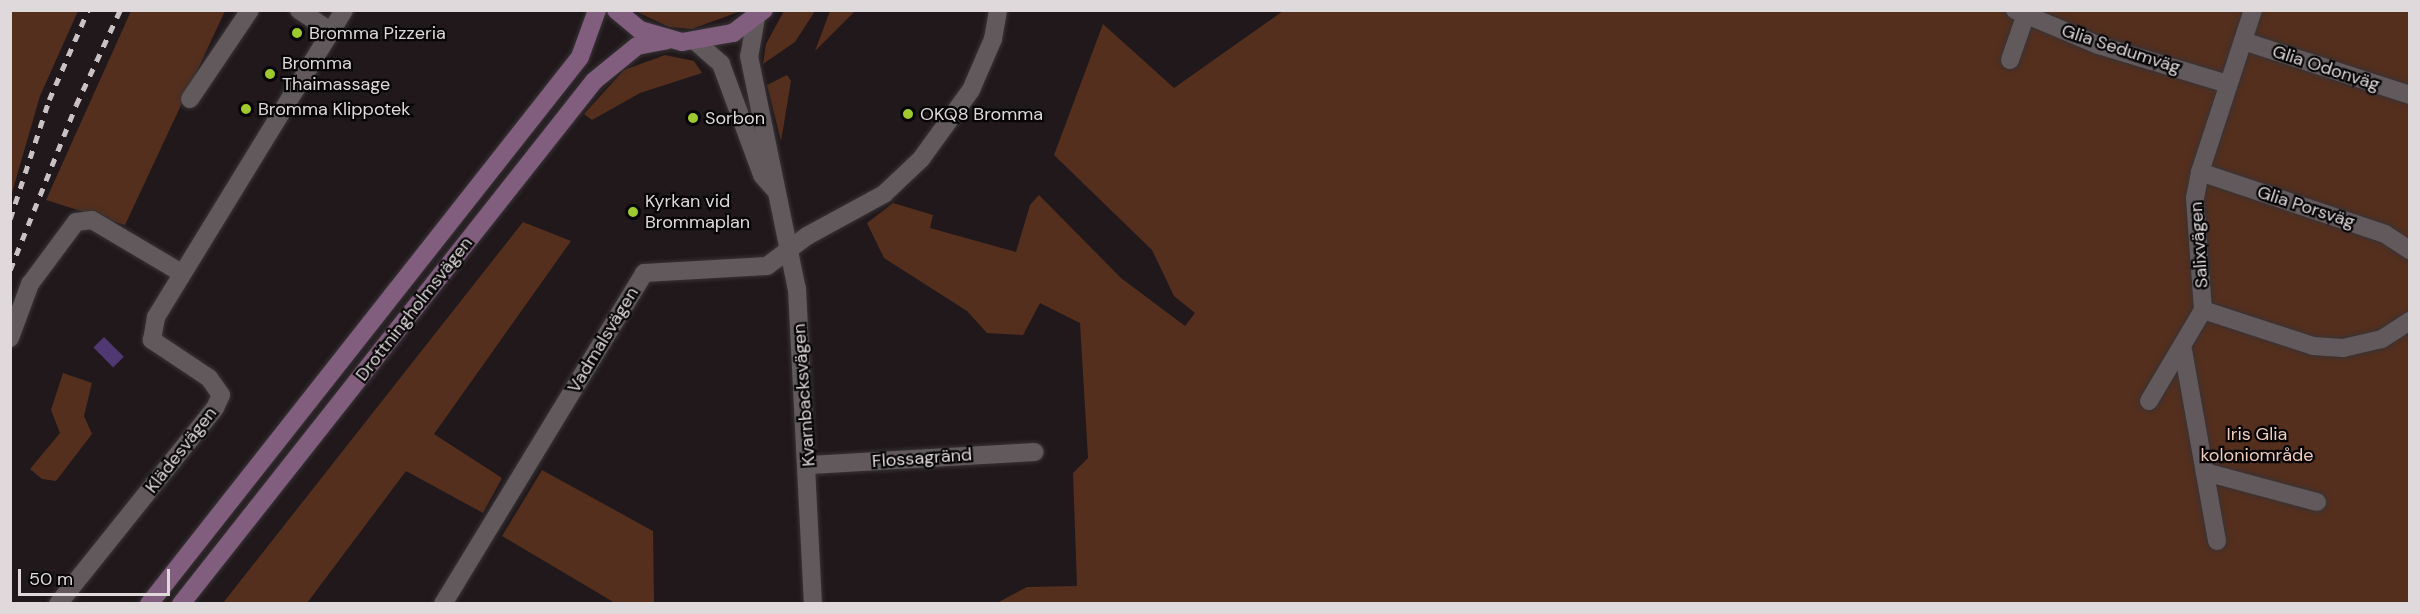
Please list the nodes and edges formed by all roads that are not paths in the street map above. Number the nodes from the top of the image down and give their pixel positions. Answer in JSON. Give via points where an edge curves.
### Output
{"nodes":[{"id":1,"x":250,"y":10,"type":"edge"},
{"id":2,"x":299,"y":10,"type":"edge"},
{"id":3,"x":344,"y":10,"type":"edge"},
{"id":4,"x":597,"y":10,"type":"edge"},
{"id":5,"x":616,"y":10,"type":"edge"},
{"id":6,"x":998,"y":10,"type":"edge"},
{"id":7,"x":2253,"y":10,"type":"edge"},
{"id":8,"x":760,"y":14,"type":"edge"},
{"id":9,"x":2020,"y":14,"type":"edge"},
{"id":10,"x":330,"y":31,"type":"junction"},
{"id":11,"x":667,"y":40,"type":"junction"},
{"id":12,"x":2243,"y":40,"type":"junction"},
{"id":13,"x":696,"y":42,"type":"junction"},
{"id":14,"x":2010,"y":60,"type":"dead end"},
{"id":15,"x":2228,"y":84,"type":"junction"},
{"id":16,"x":2409,"y":95,"type":"edge"},
{"id":17,"x":190,"y":99,"type":"dead end"},
{"id":18,"x":2200,"y":172,"type":"junction"},
{"id":19,"x":774,"y":189,"type":"junction"},
{"id":20,"x":792,"y":247,"type":"junction"},
{"id":21,"x":2409,"y":250,"type":"edge"},
{"id":22,"x":180,"y":272,"type":"junction"},
{"id":23,"x":2203,"y":310,"type":"junction"},
{"id":24,"x":2409,"y":321,"type":"edge"},
{"id":25,"x":10,"y":338,"type":"edge"},
{"id":26,"x":2183,"y":350,"type":"junction"},
{"id":27,"x":2150,"y":401,"type":"dead end"},
{"id":28,"x":1035,"y":452,"type":"dead end"},
{"id":29,"x":810,"y":465,"type":"junction"},
{"id":30,"x":2205,"y":472,"type":"junction"},
{"id":31,"x":2317,"y":502,"type":"dead end"},
{"id":32,"x":2217,"y":541,"type":"dead end"},
{"id":33,"x":58,"y":603,"type":"edge"},
{"id":34,"x":149,"y":603,"type":"edge"},
{"id":35,"x":181,"y":603,"type":"edge"},
{"id":36,"x":443,"y":603,"type":"edge"},
{"id":37,"x":813,"y":603,"type":"edge"}],
"edges":[{"from":1,"to":17,"type":"street"},
{"from":2,"to":10,"type":"street"},
{"from":3,"to":10,"type":"street","name":"Klädesvägen"},
{"from":4,"to":34,"type":"main road","name":"Drottningholmsvägen","via":[[580,57]]},
{"from":5,"to":11,"type":"main road","via":[[640,30]]},
{"from":6,"to":20,"type":"street","name":"Vadmalsvägen","via":[[993,39],[971,90],[921,159],[884,194]]},
{"from":7,"to":12,"type":"street","name":"Salixvägen"},
{"from":8,"to":13,"type":"main road","via":[[733,33]]},
{"from":8,"to":19,"type":"street","name":"Kvarnbacksvägen","via":[[749,56],[776,171]]},
{"from":9,"to":14,"type":"street"},
{"from":9,"to":15,"type":"street","name":"Glia Sedumväg"},
{"from":10,"to":22,"type":"street","name":"Klädesvägen"},
{"from":11,"to":13,"type":"main road"},
{"from":11,"to":35,"type":"main road","name":"Drottningholmsvägen","via":[[637,46],[594,81]]},
{"from":12,"to":15,"type":"street","name":"Salixvägen"},
{"from":12,"to":16,"type":"street","name":"Glia Odonväg"},
{"from":13,"to":19,"type":"street","name":"Kvarnbacksvägen","via":[[721,64],[762,175]]},
{"from":15,"to":18,"type":"street","name":"Salixvägen"},
{"from":18,"to":21,"type":"street","name":"Glia Porsväg","via":[[2385,234]]},
{"from":18,"to":23,"type":"street","name":"Salixvägen","via":[[2195,198]]},
{"from":19,"to":20,"type":"street","name":"Kvarnbacksvägen"},
{"from":20,"to":29,"type":"street","name":"Kvarnbacksvägen"},
{"from":20,"to":36,"type":"street","name":"Vadmalsvägen","via":[[767,266],[644,273]]},
{"from":22,"to":25,"type":"street","via":[[92,220],[76,222],[30,284]]},
{"from":22,"to":33,"type":"street","name":"Klädesvägen","via":[[156,317],[152,340],[209,378],[221,395]]},
{"from":23,"to":24,"type":"street","via":[[2313,346],[2343,348],[2382,339]]},
{"from":23,"to":26,"type":"street","name":"Salixvägen"},
{"from":26,"to":27,"type":"street","name":"Salixvägen"},
{"from":26,"to":30,"type":"street"},
{"from":28,"to":29,"type":"street","name":"Flossagränd"},
{"from":29,"to":37,"type":"street","name":"Kvarnbacksvägen"},
{"from":30,"to":31,"type":"street"},
{"from":30,"to":32,"type":"street"}]}
